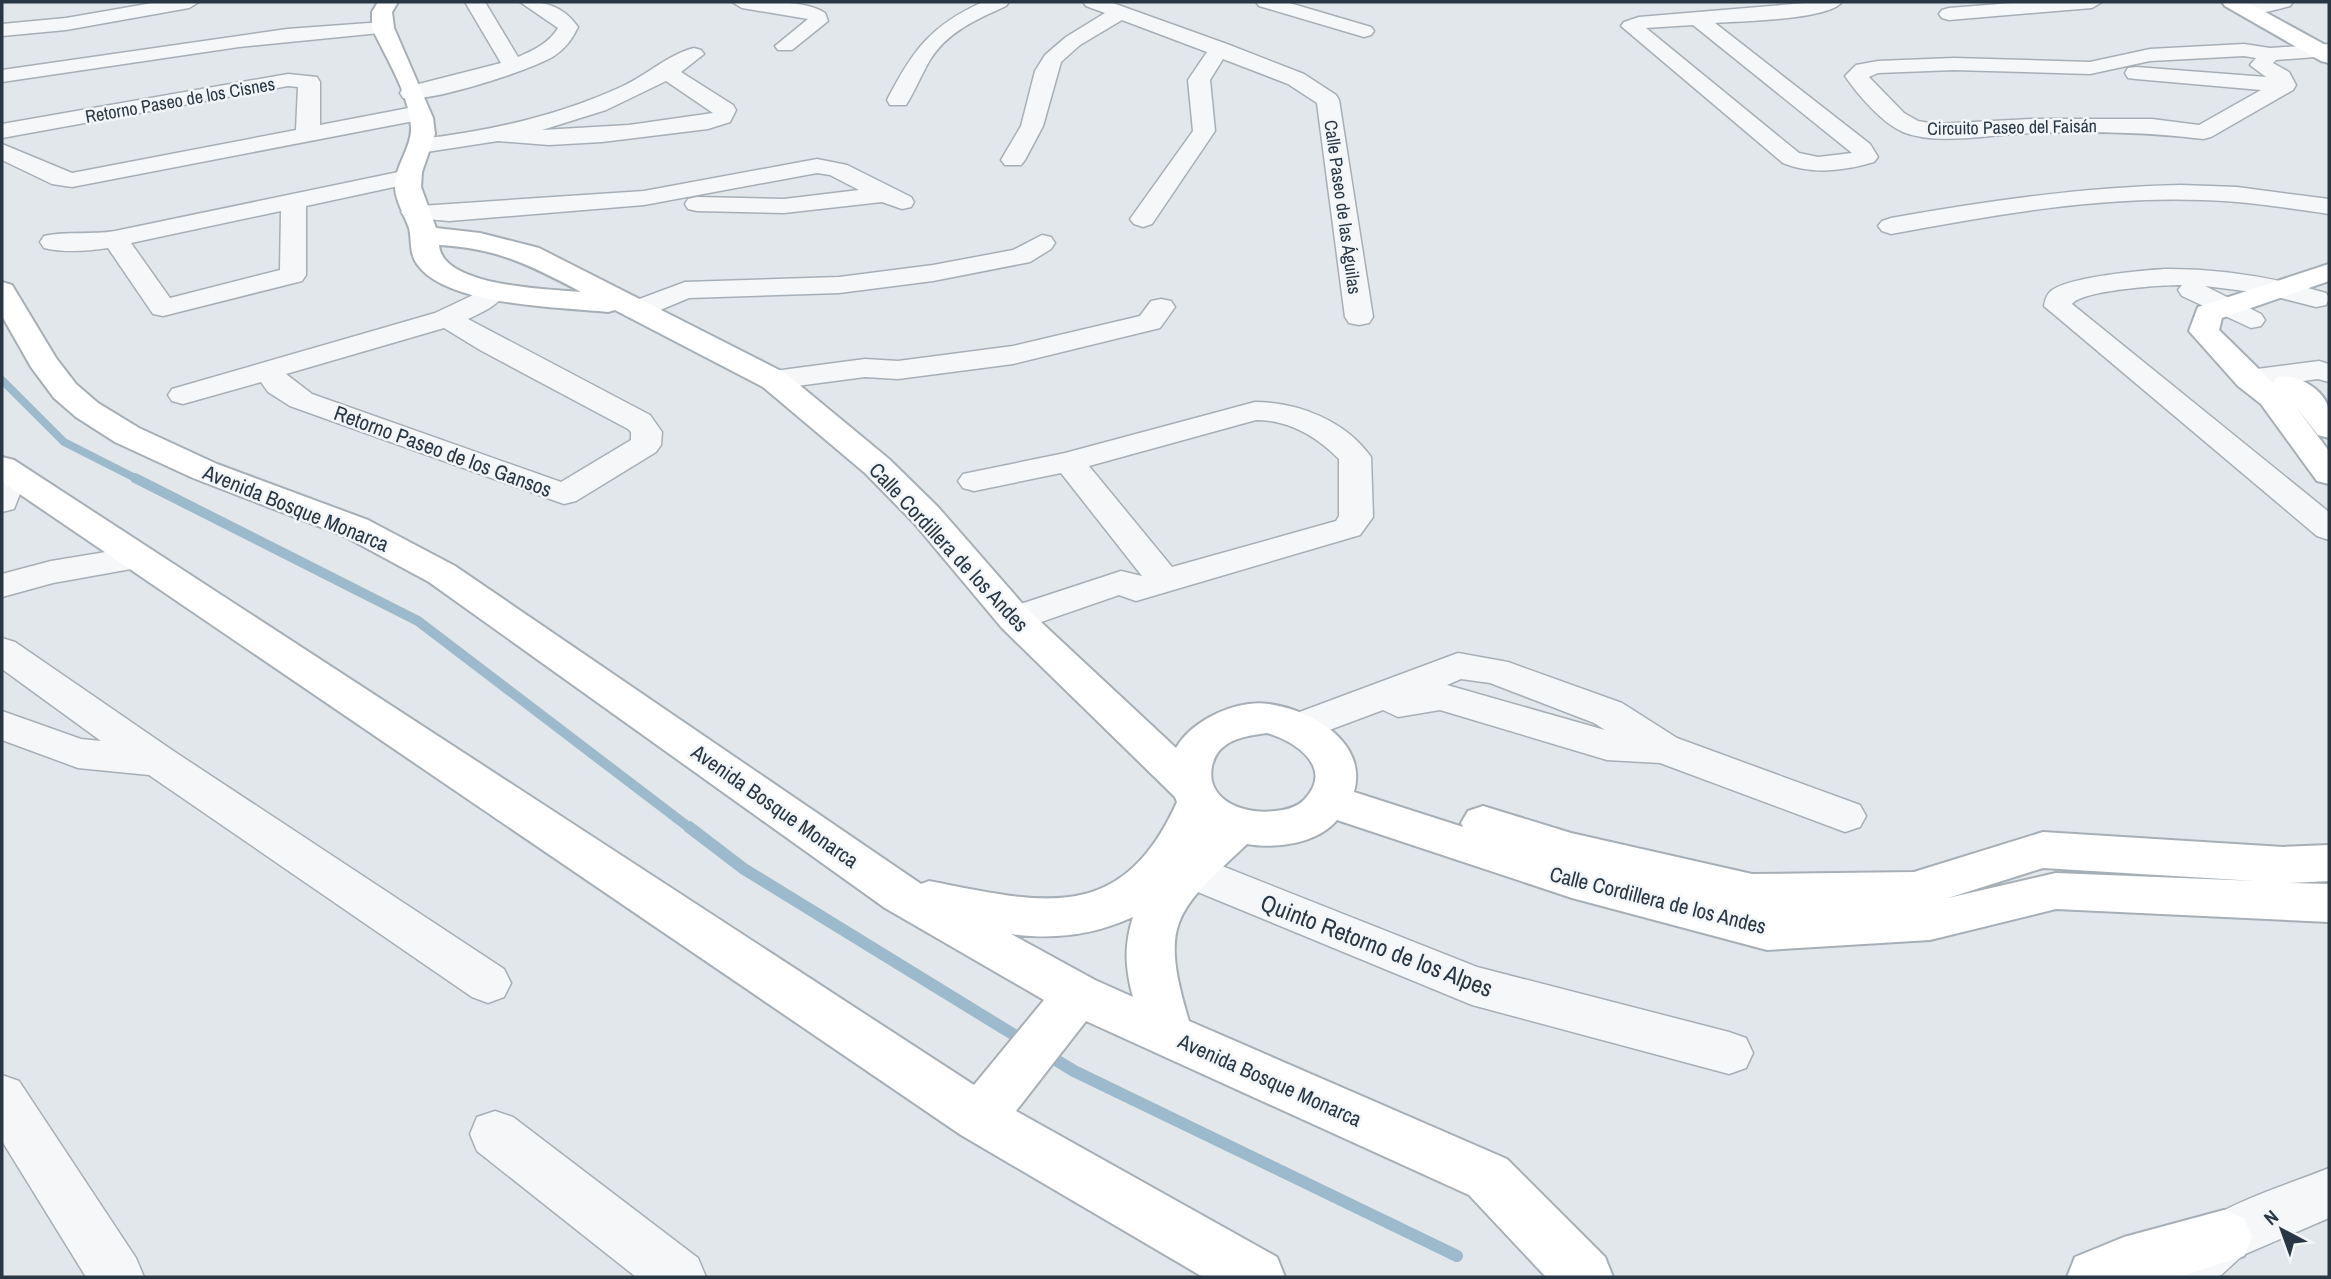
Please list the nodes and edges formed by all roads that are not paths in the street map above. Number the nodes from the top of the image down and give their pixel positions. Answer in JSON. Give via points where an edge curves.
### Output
{"nodes":[{"id":1,"x":189,"y":2,"type":"edge"},
{"id":2,"x":475,"y":2,"type":"edge"},
{"id":3,"x":530,"y":2,"type":"edge"},
{"id":4,"x":742,"y":2,"type":"edge"},
{"id":5,"x":999,"y":2,"type":"edge"},
{"id":6,"x":1093,"y":2,"type":"edge"},
{"id":7,"x":1266,"y":2,"type":"edge"},
{"id":8,"x":1832,"y":2,"type":"edge"},
{"id":9,"x":2092,"y":2,"type":"edge"},
{"id":10,"x":2256,"y":4,"type":"edge"},
{"id":11,"x":1946,"y":8,"type":"edge"},
{"id":12,"x":1119,"y":13,"type":"junction"},
{"id":13,"x":384,"y":14,"type":"edge"},
{"id":14,"x":1698,"y":19,"type":"junction"},
{"id":15,"x":755,"y":20,"type":"dead end"},
{"id":16,"x":2,"y":30,"type":"edge"},
{"id":17,"x":1364,"y":32,"type":"dead end"},
{"id":18,"x":786,"y":47,"type":"dead end"},
{"id":19,"x":1220,"y":48,"type":"junction"},
{"id":20,"x":2327,"y":49,"type":"edge"},
{"id":21,"x":694,"y":54,"type":"dead end"},
{"id":22,"x":2270,"y":54,"type":"junction"},
{"id":23,"x":513,"y":66,"type":"junction"},
{"id":24,"x":2090,"y":68,"type":"junction"},
{"id":25,"x":667,"y":72,"type":"junction"},
{"id":26,"x":2,"y":76,"type":"edge"},
{"id":27,"x":2285,"y":85,"type":"junction"},
{"id":28,"x":898,"y":100,"type":"dead end"},
{"id":29,"x":417,"y":116,"type":"junction"},
{"id":30,"x":2,"y":131,"type":"edge"},
{"id":31,"x":307,"y":133,"type":"junction"},
{"id":32,"x":485,"y":136,"type":"junction"},
{"id":33,"x":2,"y":150,"type":"edge"},
{"id":34,"x":1013,"y":160,"type":"dead end"},
{"id":35,"x":644,"y":198,"type":"junction"},
{"id":36,"x":295,"y":200,"type":"junction"},
{"id":37,"x":413,"y":204,"type":"junction"},
{"id":38,"x":2329,"y":207,"type":"edge"},
{"id":39,"x":1143,"y":219,"type":"dead end"},
{"id":40,"x":1891,"y":226,"type":"dead end"},
{"id":41,"x":115,"y":239,"type":"junction"},
{"id":42,"x":53,"y":242,"type":"dead end"},
{"id":43,"x":1042,"y":243,"type":"dead end"},
{"id":44,"x":2329,"y":272,"type":"edge"},
{"id":45,"x":568,"y":273,"type":"junction"},
{"id":46,"x":2166,"y":277,"type":"junction"},
{"id":47,"x":2282,"y":287,"type":"junction"},
{"id":48,"x":2,"y":291,"type":"edge"},
{"id":49,"x":493,"y":292,"type":"junction"},
{"id":50,"x":531,"y":295,"type":"junction"},
{"id":51,"x":2323,"y":297,"type":"edge"},
{"id":52,"x":1161,"y":307,"type":"dead end"},
{"id":53,"x":639,"y":312,"type":"junction"},
{"id":54,"x":2239,"y":314,"type":"junction"},
{"id":55,"x":1359,"y":317,"type":"dead end"},
{"id":56,"x":455,"y":323,"type":"junction"},
{"id":57,"x":267,"y":370,"type":"junction"},
{"id":58,"x":898,"y":370,"type":"joint"},
{"id":59,"x":2329,"y":373,"type":"edge"},
{"id":60,"x":2286,"y":386,"type":"edge"},
{"id":61,"x":784,"y":389,"type":"junction"},
{"id":62,"x":183,"y":395,"type":"dead end"},
{"id":63,"x":2329,"y":428,"type":"edge"},
{"id":64,"x":1069,"y":462,"type":"junction"},
{"id":65,"x":2329,"y":474,"type":"edge"},
{"id":66,"x":5,"y":481,"type":"edge"},
{"id":67,"x":974,"y":481,"type":"dead end"},
{"id":68,"x":2329,"y":529,"type":"edge"},
{"id":69,"x":136,"y":558,"type":"junction"},
{"id":70,"x":1151,"y":585,"type":"junction"},
{"id":71,"x":2,"y":586,"type":"edge"},
{"id":72,"x":1024,"y":628,"type":"junction"},
{"id":73,"x":2,"y":651,"type":"edge"},
{"id":74,"x":1118,"y":719,"type":"junction"},
{"id":75,"x":2,"y":725,"type":"edge"},
{"id":76,"x":1204,"y":738,"type":"junction"},
{"id":77,"x":158,"y":761,"type":"junction"},
{"id":78,"x":1323,"y":763,"type":"junction"},
{"id":79,"x":1195,"y":794,"type":"junction"},
{"id":80,"x":1845,"y":816,"type":"dead end"},
{"id":81,"x":1238,"y":826,"type":"junction"},
{"id":82,"x":2329,"y":863,"type":"edge"},
{"id":83,"x":1180,"y":867,"type":"junction"},
{"id":84,"x":901,"y":895,"type":"junction"},
{"id":85,"x":2329,"y":904,"type":"edge"},
{"id":86,"x":488,"y":983,"type":"dead end"},
{"id":87,"x":1065,"y":1011,"type":"junction"},
{"id":88,"x":1168,"y":1034,"type":"junction"},
{"id":89,"x":1729,"y":1053,"type":"dead end"},
{"id":90,"x":2,"y":1097,"type":"edge"},
{"id":91,"x":979,"y":1118,"type":"junction"},
{"id":92,"x":495,"y":1134,"type":"dead end"},
{"id":93,"x":2329,"y":1194,"type":"edge"},
{"id":94,"x":2224,"y":1237,"type":"junction"},
{"id":95,"x":1548,"y":1258,"type":"edge"},
{"id":96,"x":117,"y":1277,"type":"edge"},
{"id":97,"x":679,"y":1277,"type":"edge"},
{"id":98,"x":1257,"y":1277,"type":"edge"},
{"id":99,"x":1585,"y":1277,"type":"edge"},
{"id":100,"x":2095,"y":1277,"type":"edge"},
{"id":101,"x":2179,"y":1277,"type":"edge"}],
"edges":[{"from":1,"to":16,"type":"street","via":[[66,24]]},
{"from":2,"to":23,"type":"street"},
{"from":3,"to":23,"type":"street","via":[[559,17],[568,32],[555,47]]},
{"from":4,"to":15,"type":"street"},
{"from":4,"to":18,"type":"street","via":[[818,17]]},
{"from":5,"to":28,"type":"street","via":[[966,16],[937,36],[920,55]]},
{"from":6,"to":12,"type":"street","name":"Calle Paseo de las Águilas"},
{"from":7,"to":17,"type":"street"},
{"from":8,"to":14,"type":"street","via":[[1821,8]]},
{"from":9,"to":11,"type":"street"},
{"from":10,"to":20,"type":"street"},
{"from":12,"to":19,"type":"street","name":"Calle Paseo de las Águilas"},
{"from":12,"to":34,"type":"street","via":[[1052,59],[1032,126]]},
{"from":13,"to":26,"type":"street"},
{"from":13,"to":29,"type":"street"},
{"from":14,"to":14,"type":"street","via":[[1862,149],[1866,157],[1809,164],[1794,160],[1631,26]]},
{"from":19,"to":39,"type":"street","via":[[1199,80],[1204,131]]},
{"from":19,"to":55,"type":"street","name":"Calle Paseo de las Águilas","via":[[1296,79],[1328,100]]},
{"from":20,"to":22,"type":"street","name":"Circuito Paseo del Faisán"},
{"from":21,"to":25,"type":"street"},
{"from":22,"to":24,"type":"street","name":"Circuito Paseo del Faisán","via":[[2244,50],[2150,55]]},
{"from":22,"to":27,"type":"street","via":[[2261,65],[2281,77]]},
{"from":23,"to":29,"type":"street","via":[[474,78]]},
{"from":24,"to":27,"type":"street","name":"Circuito Paseo del Faisán"},
{"from":24,"to":27,"type":"street","name":"Circuito Paseo del Faisán","via":[[1954,64],[1878,67],[1856,76],[1896,118],[1935,131],[2152,126],[2203,132]]},
{"from":25,"to":32,"type":"street","via":[[594,105]]},
{"from":25,"to":32,"type":"street","via":[[725,110],[722,117],[600,135]]},
{"from":29,"to":31,"type":"street","via":[[387,127],[363,125]]},
{"from":29,"to":32,"type":"street"},
{"from":29,"to":37,"type":"street"},
{"from":30,"to":31,"type":"street","name":"Retorno Paseo de los Cisnes","via":[[288,80],[309,82]]},
{"from":31,"to":33,"type":"street","via":[[72,180]]},
{"from":35,"to":35,"type":"street","via":[[783,206],[892,199],[838,169],[817,166]]},
{"from":35,"to":37,"type":"street","via":[[450,213]]},
{"from":36,"to":37,"type":"street","via":[[350,189],[381,192]]},
{"from":36,"to":41,"type":"street"},
{"from":36,"to":41,"type":"street","via":[[293,275],[163,308]]},
{"from":37,"to":45,"type":"street","name":"Calle Cordillera de los Andes"},
{"from":37,"to":49,"type":"street","name":"Calle Cordillera de los Andes","via":[[430,263],[466,285]]},
{"from":38,"to":40,"type":"street","via":[[2184,192],[2117,194],[2000,206]]},
{"from":41,"to":42,"type":"street"},
{"from":43,"to":53,"type":"street","via":[[1021,256],[933,273],[839,285],[696,289]]},
{"from":44,"to":47,"type":"street"},
{"from":45,"to":50,"type":"street","via":[[564,283]]},
{"from":45,"to":53,"type":"street","name":"Calle Cordillera de los Andes"},
{"from":46,"to":47,"type":"street"},
{"from":46,"to":54,"type":"street"},
{"from":46,"to":68,"type":"street","via":[[2071,291],[2060,297],[2058,306]]},
{"from":47,"to":51,"type":"street"},
{"from":47,"to":54,"type":"street"},
{"from":48,"to":84,"type":"street","name":"Avenida Bosque Monarca","via":[[42,361],[87,410],[127,435],[205,471],[356,528],[442,574]]},
{"from":49,"to":50,"type":"street","name":"Calle Cordillera de los Andes"},
{"from":49,"to":56,"type":"street"},
{"from":50,"to":53,"type":"street","name":"Calle Cordillera de los Andes"},
{"from":50,"to":56,"type":"street"},
{"from":51,"to":54,"type":"street"},
{"from":52,"to":58,"type":"street","via":[[1150,322],[1095,338],[1013,355]]},
{"from":53,"to":61,"type":"street","name":"Calle Cordillera de los Andes"},
{"from":54,"to":60,"type":"street","via":[[2208,313],[2204,331]]},
{"from":56,"to":57,"type":"street"},
{"from":56,"to":57,"type":"street","name":"Retorno Paseo de los Gansos","via":[[639,422],[649,435],[645,445],[564,494],[301,400],[279,386]]},
{"from":57,"to":62,"type":"street"},
{"from":58,"to":61,"type":"street","via":[[873,382]]},
{"from":59,"to":60,"type":"street","via":[[2319,370]]},
{"from":60,"to":63,"type":"street"},
{"from":60,"to":65,"type":"street"},
{"from":61,"to":72,"type":"street","name":"Calle Cordillera de los Andes","via":[[877,466]]},
{"from":64,"to":67,"type":"street"},
{"from":64,"to":70,"type":"street"},
{"from":64,"to":70,"type":"street","via":[[1274,409],[1341,442],[1355,457],[1356,517],[1348,528]]},
{"from":66,"to":69,"type":"street"},
{"from":69,"to":71,"type":"street","via":[[51,572]]},
{"from":69,"to":91,"type":"street"},
{"from":70,"to":72,"type":"street","via":[[1134,597]]},
{"from":72,"to":74,"type":"street","name":"Calle Cordillera de los Andes"},
{"from":73,"to":77,"type":"street"},
{"from":74,"to":76,"type":"street"},
{"from":74,"to":79,"type":"street","name":"Calle Cordillera de los Andes"},
{"from":75,"to":77,"type":"street","via":[[78,753]]},
{"from":76,"to":78,"type":"street","via":[[1248,719],[1284,721]]},
{"from":76,"to":79,"type":"street","via":[[1188,768]]},
{"from":77,"to":86,"type":"street"},
{"from":78,"to":80,"type":"street","via":[[1393,704],[1440,696],[1607,745],[1662,748]]},
{"from":78,"to":81,"type":"street","via":[[1318,814],[1280,829]]},
{"from":78,"to":82,"type":"street","name":"Calle Cordillera de los Andes","via":[[1571,851],[1752,893],[1914,890],[2043,850]]},
{"from":78,"to":85,"type":"street","name":"Calle Cordillera de los Andes","via":[[1572,880],[1767,931],[1930,921],[2056,891]]},
{"from":79,"to":81,"type":"street","via":[[1222,820]]},
{"from":79,"to":83,"type":"street"},
{"from":81,"to":83,"type":"street"},
{"from":83,"to":84,"type":"street","via":[[1087,917],[1023,918]]},
{"from":83,"to":88,"type":"street","via":[[1151,932],[1149,957]]},
{"from":83,"to":89,"type":"street","name":"Quinto Retorno de los Alpes","via":[[1472,985]]},
{"from":84,"to":87,"type":"street","name":"Avenida Bosque Monarca"},
{"from":87,"to":88,"type":"street","name":"Avenida Bosque Monarca"},
{"from":87,"to":91,"type":"street"},
{"from":88,"to":95,"type":"street","name":"Avenida Bosque Monarca","via":[[1488,1177]]},
{"from":90,"to":96,"type":"street"},
{"from":91,"to":98,"type":"street"},
{"from":92,"to":97,"type":"street"},
{"from":93,"to":94,"type":"street"},
{"from":94,"to":100,"type":"street"},
{"from":94,"to":101,"type":"street"},
{"from":95,"to":99,"type":"street","name":"Avenida Bosque Monarca"}]}
